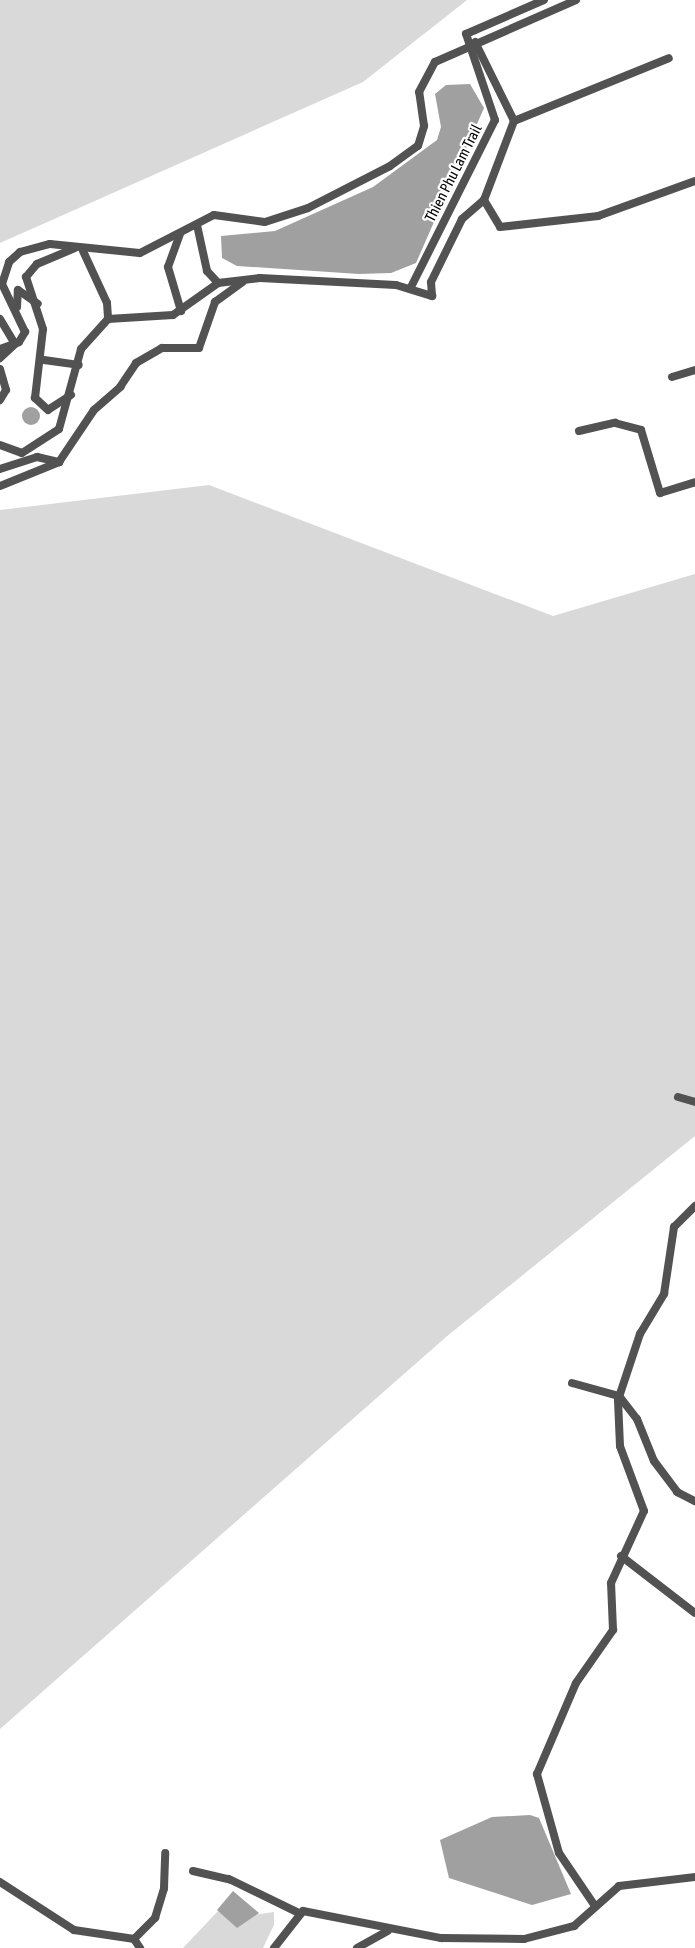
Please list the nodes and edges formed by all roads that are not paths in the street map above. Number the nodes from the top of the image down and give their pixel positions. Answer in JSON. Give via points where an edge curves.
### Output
{"nodes":[{"id":1,"x":544,"y":0,"type":"edge"},
{"id":2,"x":576,"y":0,"type":"edge"},
{"id":3,"x":475,"y":42,"type":"junction"},
{"id":4,"x":466,"y":47,"type":"junction"},
{"id":5,"x":669,"y":58,"type":"dead end"},
{"id":6,"x":514,"y":121,"type":"junction"},
{"id":7,"x":695,"y":181,"type":"edge"},
{"id":8,"x":484,"y":200,"type":"junction"},
{"id":9,"x":197,"y":225,"type":"junction"},
{"id":10,"x":180,"y":234,"type":"junction"},
{"id":11,"x":80,"y":249,"type":"junction"},
{"id":12,"x":248,"y":280,"type":"junction"},
{"id":13,"x":218,"y":283,"type":"junction"},
{"id":14,"x":410,"y":288,"type":"junction"},
{"id":15,"x":38,"y":304,"type":"junction"},
{"id":16,"x":17,"y":311,"type":"junction"},
{"id":17,"x":181,"y":311,"type":"junction"},
{"id":18,"x":0,"y":319,"type":"edge"},
{"id":19,"x":108,"y":319,"type":"junction"},
{"id":20,"x":15,"y":344,"type":"junction"},
{"id":21,"x":0,"y":349,"type":"edge"},
{"id":22,"x":0,"y":358,"type":"edge"},
{"id":23,"x":44,"y":360,"type":"junction"},
{"id":24,"x":79,"y":365,"type":"junction"},
{"id":25,"x":0,"y":369,"type":"edge"},
{"id":26,"x":695,"y":370,"type":"edge"},
{"id":27,"x":672,"y":377,"type":"dead end"},
{"id":28,"x":72,"y":394,"type":"junction"},
{"id":29,"x":0,"y":400,"type":"edge"},
{"id":30,"x":579,"y":431,"type":"dead end"},
{"id":31,"x":0,"y":445,"type":"edge"},
{"id":32,"x":59,"y":462,"type":"junction"},
{"id":33,"x":0,"y":469,"type":"edge"},
{"id":34,"x":695,"y":482,"type":"edge"},
{"id":35,"x":0,"y":486,"type":"edge"},
{"id":36,"x":678,"y":1097,"type":"dead end"},
{"id":37,"x":695,"y":1102,"type":"edge"},
{"id":38,"x":695,"y":1206,"type":"edge"},
{"id":39,"x":572,"y":1383,"type":"dead end"},
{"id":40,"x":619,"y":1396,"type":"junction"},
{"id":41,"x":695,"y":1501,"type":"edge"},
{"id":42,"x":621,"y":1556,"type":"junction"},
{"id":43,"x":695,"y":1613,"type":"edge"},
{"id":44,"x":165,"y":1853,"type":"dead end"},
{"id":45,"x":193,"y":1871,"type":"dead end"},
{"id":46,"x":695,"y":1878,"type":"edge"},
{"id":47,"x":0,"y":1882,"type":"edge"},
{"id":48,"x":595,"y":1906,"type":"junction"},
{"id":49,"x":299,"y":1913,"type":"junction"},
{"id":50,"x":388,"y":1931,"type":"junction"},
{"id":51,"x":134,"y":1939,"type":"junction"},
{"id":52,"x":140,"y":1948,"type":"edge"},
{"id":53,"x":274,"y":1948,"type":"edge"},
{"id":54,"x":357,"y":1948,"type":"edge"}],
"edges":[{"from":1,"to":4,"type":"street","name":"Thien Phu Lam Trail","via":[[466,34]]},
{"from":2,"to":3,"type":"street"},
{"from":3,"to":4,"type":"street"},
{"from":3,"to":6,"type":"street"},
{"from":4,"to":9,"type":"street","via":[[425,74],[419,92],[423,134],[405,156],[284,219],[248,222],[223,214]]},
{"from":4,"to":14,"type":"street","name":"Thien Phu Lam Trail","via":[[495,120]]},
{"from":5,"to":6,"type":"street"},
{"from":6,"to":8,"type":"street"},
{"from":7,"to":8,"type":"street","via":[[605,214],[511,227],[495,223]]},
{"from":8,"to":14,"type":"street","via":[[462,219],[430,282],[432,296]]},
{"from":9,"to":10,"type":"street"},
{"from":9,"to":13,"type":"street","via":[[207,271]]},
{"from":10,"to":11,"type":"street","via":[[148,252]]},
{"from":10,"to":17,"type":"street","via":[[168,267]]},
{"from":11,"to":15,"type":"street","via":[[28,271],[26,282]]},
{"from":11,"to":16,"type":"street","via":[[38,245],[9,262],[2,284]]},
{"from":11,"to":19,"type":"street","via":[[107,303]]},
{"from":12,"to":13,"type":"street"},
{"from":12,"to":14,"type":"street","via":[[297,278]]},
{"from":12,"to":32,"type":"street","via":[[215,302],[199,348],[162,348],[141,358],[120,387],[94,410]]},
{"from":13,"to":17,"type":"street"},
{"from":15,"to":16,"type":"street","via":[[18,290]]},
{"from":15,"to":23,"type":"street"},
{"from":16,"to":20,"type":"street","via":[[25,332]]},
{"from":17,"to":19,"type":"street"},
{"from":18,"to":20,"type":"street"},
{"from":19,"to":24,"type":"street","via":[[86,341]]},
{"from":20,"to":21,"type":"street"},
{"from":20,"to":22,"type":"street"},
{"from":23,"to":24,"type":"street"},
{"from":23,"to":28,"type":"street","via":[[34,391],[38,404],[53,409]]},
{"from":24,"to":28,"type":"street"},
{"from":25,"to":29,"type":"street","via":[[6,390]]},
{"from":26,"to":27,"type":"street"},
{"from":28,"to":31,"type":"street","via":[[63,423],[40,445],[22,453]]},
{"from":30,"to":34,"type":"street","via":[[615,423],[641,430],[660,493]]},
{"from":32,"to":33,"type":"street","via":[[37,457]]},
{"from":32,"to":35,"type":"street"},
{"from":36,"to":37,"type":"street"},
{"from":38,"to":40,"type":"street","via":[[674,1227],[664,1294],[640,1334]]},
{"from":39,"to":40,"type":"street"},
{"from":40,"to":41,"type":"street","via":[[637,1419],[660,1469],[677,1492]]},
{"from":40,"to":42,"type":"street","via":[[620,1446],[645,1507]]},
{"from":42,"to":43,"type":"street"},
{"from":42,"to":48,"type":"street","via":[[608,1595],[613,1630],[571,1692],[537,1774],[559,1853]]},
{"from":44,"to":51,"type":"street","via":[[161,1900],[154,1918]]},
{"from":45,"to":49,"type":"street","via":[[229,1879]]},
{"from":46,"to":48,"type":"street","via":[[619,1887]]},
{"from":47,"to":51,"type":"street","via":[[74,1930]]},
{"from":48,"to":50,"type":"street","via":[[574,1926],[524,1939],[441,1938]]},
{"from":49,"to":50,"type":"street","via":[[313,1911]]},
{"from":49,"to":53,"type":"street"},
{"from":50,"to":54,"type":"street"},
{"from":51,"to":52,"type":"street"}]}
